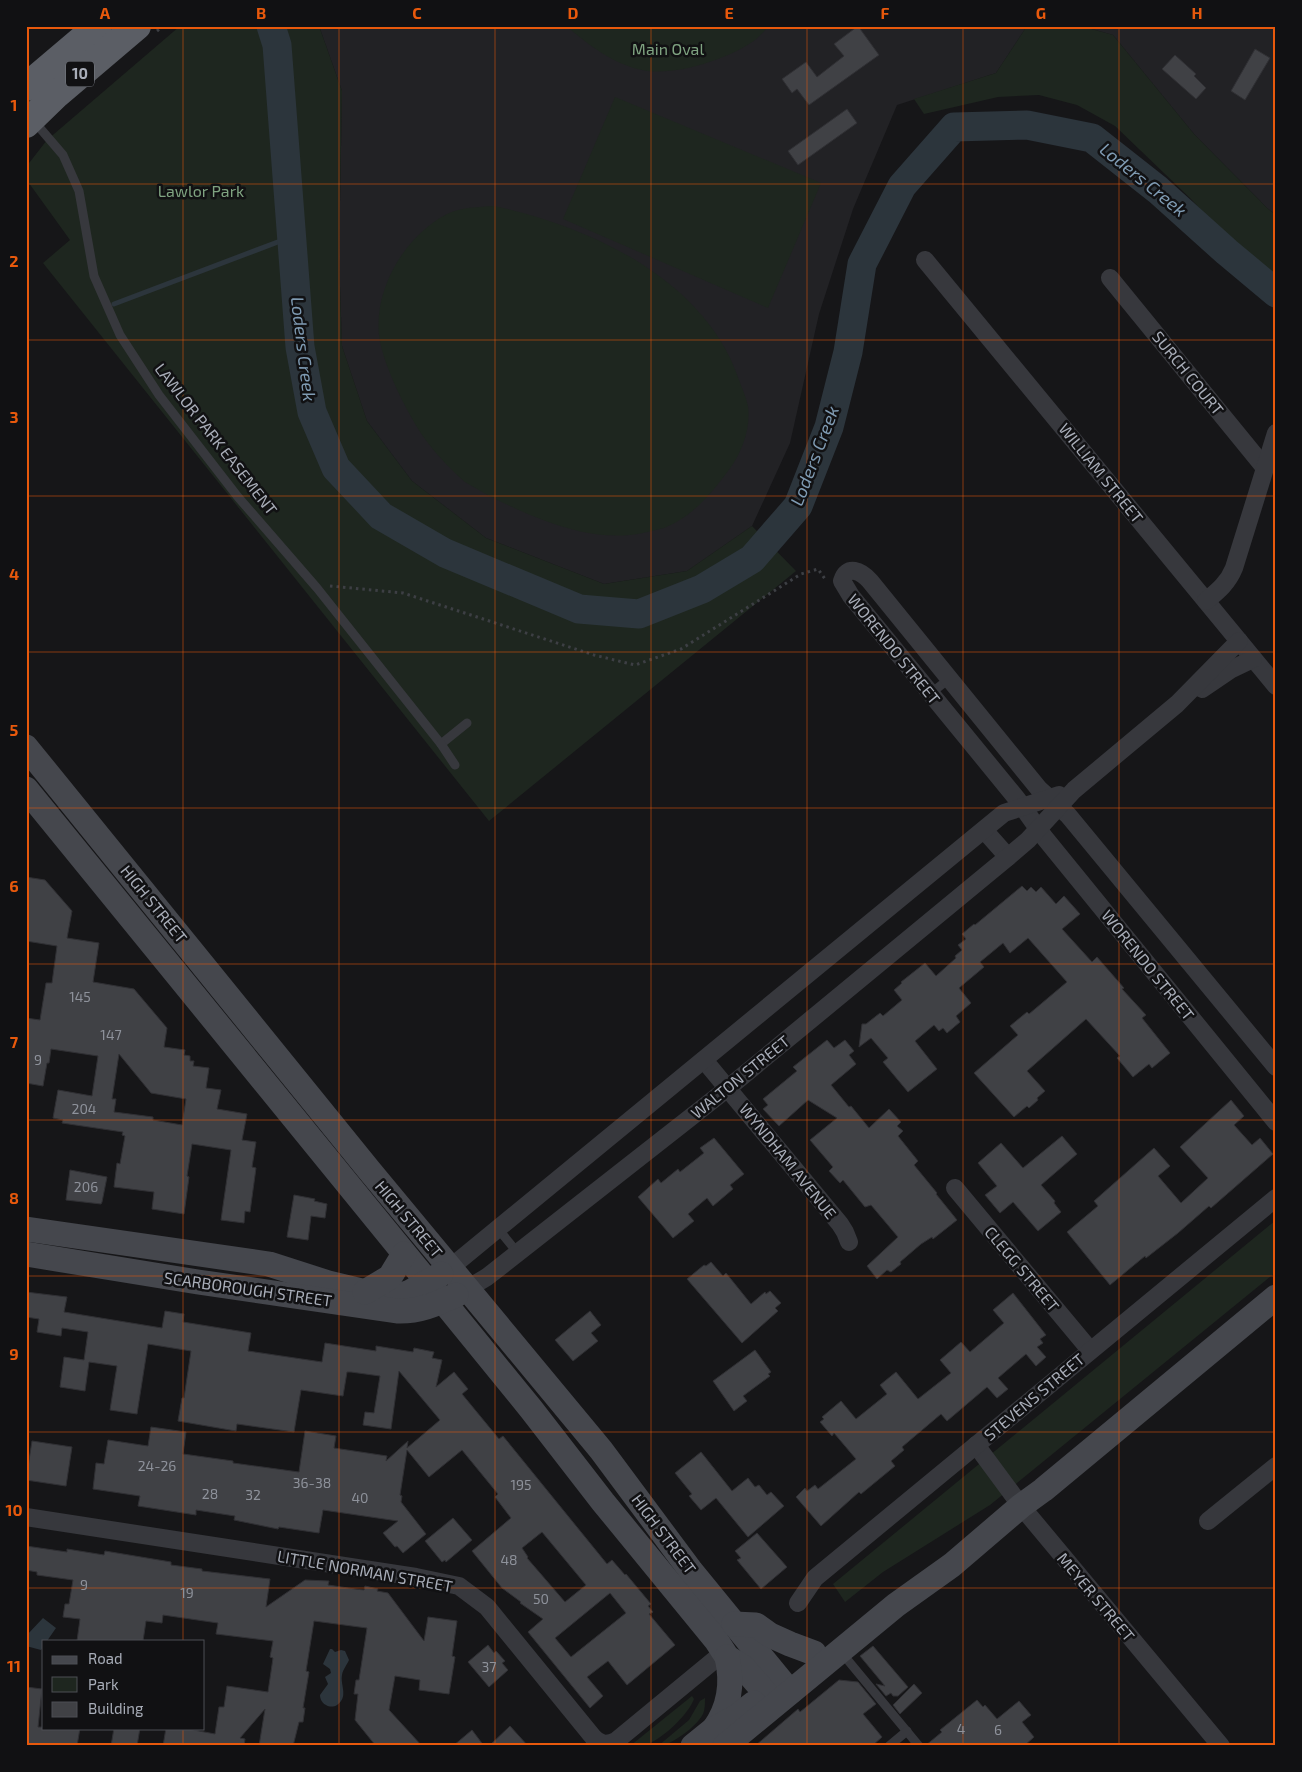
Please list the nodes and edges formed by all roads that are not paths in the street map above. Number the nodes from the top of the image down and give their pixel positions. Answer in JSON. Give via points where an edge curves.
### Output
{"nodes":[{"id":1,"x":98,"y":26,"type":"edge"},
{"id":2,"x":137,"y":26,"type":"edge"},
{"id":3,"x":26,"y":87,"type":"edge"},
{"id":4,"x":29,"y":121,"type":"edge"},
{"id":5,"x":925,"y":260,"type":"dead end"},
{"id":6,"x":1110,"y":278,"type":"dead end"},
{"id":7,"x":1276,"y":433,"type":"edge"},
{"id":8,"x":1265,"y":468,"type":"junction"},
{"id":9,"x":1206,"y":601,"type":"junction"},
{"id":10,"x":1238,"y":641,"type":"junction"},
{"id":11,"x":1253,"y":658,"type":"junction"},
{"id":12,"x":949,"y":679,"type":"junction"},
{"id":13,"x":1276,"y":686,"type":"edge"},
{"id":14,"x":931,"y":693,"type":"junction"},
{"id":15,"x":1177,"y":704,"type":"junction"},
{"id":16,"x":467,"y":723,"type":"dead end"},
{"id":17,"x":441,"y":744,"type":"junction"},
{"id":18,"x":26,"y":746,"type":"edge"},
{"id":19,"x":455,"y":765,"type":"dead end"},
{"id":20,"x":26,"y":789,"type":"edge"},
{"id":21,"x":1054,"y":802,"type":"junction"},
{"id":22,"x":57,"y":806,"type":"junction"},
{"id":23,"x":1023,"y":807,"type":"junction"},
{"id":24,"x":1038,"y":829,"type":"junction"},
{"id":25,"x":984,"y":830,"type":"junction"},
{"id":26,"x":1008,"y":857,"type":"junction"},
{"id":27,"x":704,"y":1060,"type":"junction"},
{"id":28,"x":1276,"y":1067,"type":"edge"},
{"id":29,"x":728,"y":1088,"type":"junction"},
{"id":30,"x":304,"y":1108,"type":"junction"},
{"id":31,"x":1276,"y":1122,"type":"edge"},
{"id":32,"x":955,"y":1188,"type":"dead end"},
{"id":33,"x":1276,"y":1198,"type":"edge"},
{"id":34,"x":26,"y":1229,"type":"edge"},
{"id":35,"x":499,"y":1230,"type":"junction"},
{"id":36,"x":849,"y":1242,"type":"dead end"},
{"id":37,"x":60,"y":1246,"type":"junction"},
{"id":38,"x":517,"y":1252,"type":"junction"},
{"id":39,"x":26,"y":1254,"type":"edge"},
{"id":40,"x":404,"y":1254,"type":"junction"},
{"id":41,"x":450,"y":1268,"type":"junction"},
{"id":42,"x":285,"y":1281,"type":"junction"},
{"id":43,"x":467,"y":1289,"type":"junction"},
{"id":44,"x":365,"y":1292,"type":"junction"},
{"id":45,"x":435,"y":1292,"type":"junction"},
{"id":46,"x":1276,"y":1297,"type":"edge"},
{"id":47,"x":1090,"y":1350,"type":"junction"},
{"id":48,"x":976,"y":1445,"type":"junction"},
{"id":49,"x":1276,"y":1466,"type":"edge"},
{"id":50,"x":1021,"y":1506,"type":"junction"},
{"id":51,"x":26,"y":1517,"type":"edge"},
{"id":52,"x":1208,"y":1521,"type":"dead end"},
{"id":53,"x":798,"y":1603,"type":"dead end"},
{"id":54,"x":734,"y":1624,"type":"junction"},
{"id":55,"x":840,"y":1651,"type":"junction"},
{"id":56,"x":814,"y":1653,"type":"junction"},
{"id":57,"x":725,"y":1654,"type":"junction"},
{"id":58,"x":778,"y":1693,"type":"junction"},
{"id":59,"x":907,"y":1731,"type":"junction"},
{"id":60,"x":719,"y":1737,"type":"edge"},
{"id":61,"x":693,"y":1746,"type":"edge"},
{"id":62,"x":889,"y":1746,"type":"edge"},
{"id":63,"x":919,"y":1746,"type":"edge"},
{"id":64,"x":1220,"y":1746,"type":"edge"}],
"edges":[{"from":1,"to":3,"type":"highway","number":"10"},
{"from":2,"to":4,"type":"highway","number":"10"},
{"from":4,"to":17,"type":"lane","name":"LAWLOR PARK EASEMENT","via":[[63,155],[79,191],[94,276],[120,335],[159,395],[238,497],[315,585]]},
{"from":5,"to":9,"type":"street","name":"WILLIAM STREET"},
{"from":6,"to":8,"type":"street","name":"SURCH COURT"},
{"from":7,"to":8,"type":"street"},
{"from":8,"to":9,"type":"street","via":[[1231,575],[1222,588]]},
{"from":9,"to":10,"type":"street","name":"WILLIAM STREET"},
{"from":10,"to":11,"type":"street","name":"WILLIAM STREET"},
{"from":10,"to":15,"type":"street","name":"WALTON STREET"},
{"from":11,"to":13,"type":"street","name":"WILLIAM STREET"},
{"from":11,"to":15,"type":"street","name":"WALTON STREET"},
{"from":12,"to":14,"type":"lane"},
{"from":12,"to":14,"type":"street","name":"WORENDO STREET","via":[[870,581],[855,570],[848,571],[842,581],[846,588]]},
{"from":12,"to":21,"type":"street","name":"WORENDO STREET","via":[[1039,789]]},
{"from":14,"to":23,"type":"street","name":"WORENDO STREET"},
{"from":15,"to":21,"type":"street","name":"WALTON STREET","via":[[1074,790]]},
{"from":16,"to":17,"type":"lane"},
{"from":17,"to":19,"type":"lane","name":"LAWLOR PARK EASEMENT"},
{"from":18,"to":22,"type":"main road","name":"HIGH STREET"},
{"from":20,"to":22,"type":"main road","name":"HIGH STREET"},
{"from":21,"to":23,"type":"street","name":"WALTON STREET"},
{"from":21,"to":24,"type":"street","name":"WALTON STREET"},
{"from":21,"to":28,"type":"street","name":"WORENDO STREET"},
{"from":22,"to":30,"type":"main road","name":"HIGH STREET"},
{"from":23,"to":24,"type":"street","name":"WORENDO STREET"},
{"from":23,"to":25,"type":"street","name":"WALTON STREET","via":[[1004,813]]},
{"from":24,"to":26,"type":"street","name":"WALTON STREET"},
{"from":24,"to":31,"type":"street","name":"WORENDO STREET"},
{"from":25,"to":26,"type":"street"},
{"from":25,"to":27,"type":"street","name":"WALTON STREET"},
{"from":26,"to":29,"type":"street","name":"WALTON STREET"},
{"from":27,"to":29,"type":"street","name":"WYNDHAM AVENUE"},
{"from":27,"to":35,"type":"street","name":"WALTON STREET"},
{"from":29,"to":36,"type":"street","name":"WYNDHAM AVENUE","via":[[840,1224]]},
{"from":29,"to":38,"type":"street","name":"WALTON STREET"},
{"from":30,"to":40,"type":"main road","name":"HIGH STREET"},
{"from":30,"to":41,"type":"main road","name":"HIGH STREET"},
{"from":32,"to":47,"type":"street","name":"CLEGG STREET"},
{"from":33,"to":47,"type":"street","name":"STEVENS STREET"},
{"from":34,"to":37,"type":"main road","name":"SCARBOROUGH STREET"},
{"from":35,"to":38,"type":"lane"},
{"from":35,"to":41,"type":"street","name":"WALTON STREET"},
{"from":37,"to":39,"type":"main road","name":"SCARBOROUGH STREET"},
{"from":37,"to":42,"type":"main road","name":"SCARBOROUGH STREET","via":[[269,1264]]},
{"from":38,"to":43,"type":"street","name":"WALTON STREET"},
{"from":40,"to":44,"type":"main road","via":[[390,1277]]},
{"from":40,"to":45,"type":"main road","name":"HIGH STREET"},
{"from":41,"to":43,"type":"main road","name":"HIGH STREET"},
{"from":41,"to":45,"type":"main road","name":"SCARBOROUGH STREET"},
{"from":42,"to":44,"type":"main road","name":"SCARBOROUGH STREET","via":[[328,1283]]},
{"from":42,"to":45,"type":"main road","name":"SCARBOROUGH STREET","via":[[397,1311],[418,1310]]},
{"from":43,"to":45,"type":"main road","name":"SCARBOROUGH STREET"},
{"from":43,"to":54,"type":"main road","name":"HIGH STREET","via":[[601,1450]]},
{"from":44,"to":45,"type":"main road","name":"SCARBOROUGH STREET","via":[[398,1296],[410,1292]]},
{"from":45,"to":57,"type":"main road","name":"HIGH STREET"},
{"from":46,"to":50,"type":"main road"},
{"from":47,"to":48,"type":"street","name":"STEVENS STREET"},
{"from":48,"to":50,"type":"street","name":"MEYER STREET"},
{"from":48,"to":53,"type":"street","name":"STEVENS STREET","via":[[814,1578]]},
{"from":49,"to":52,"type":"street"},
{"from":50,"to":55,"type":"main road","via":[[952,1565]]},
{"from":50,"to":56,"type":"main road","via":[[978,1529],[927,1564]]},
{"from":50,"to":64,"type":"street","name":"MEYER STREET"},
{"from":51,"to":57,"type":"street","name":"LITTLE NORMAN STREET","via":[[459,1586],[487,1607],[595,1740],[601,1743],[616,1741]]},
{"from":54,"to":56,"type":"main road","via":[[756,1625],[770,1635]]},
{"from":54,"to":58,"type":"main road","name":"HIGH STREET"},
{"from":55,"to":58,"type":"main road"},
{"from":55,"to":59,"type":"lane"},
{"from":56,"to":58,"type":"main road"},
{"from":57,"to":58,"type":"main road","name":"HIGH STREET"},
{"from":57,"to":60,"type":"main road","via":[[730,1678]]},
{"from":58,"to":60,"type":"main road"},
{"from":59,"to":62,"type":"lane"},
{"from":59,"to":63,"type":"lane"},
{"from":60,"to":61,"type":"main road"}]}
